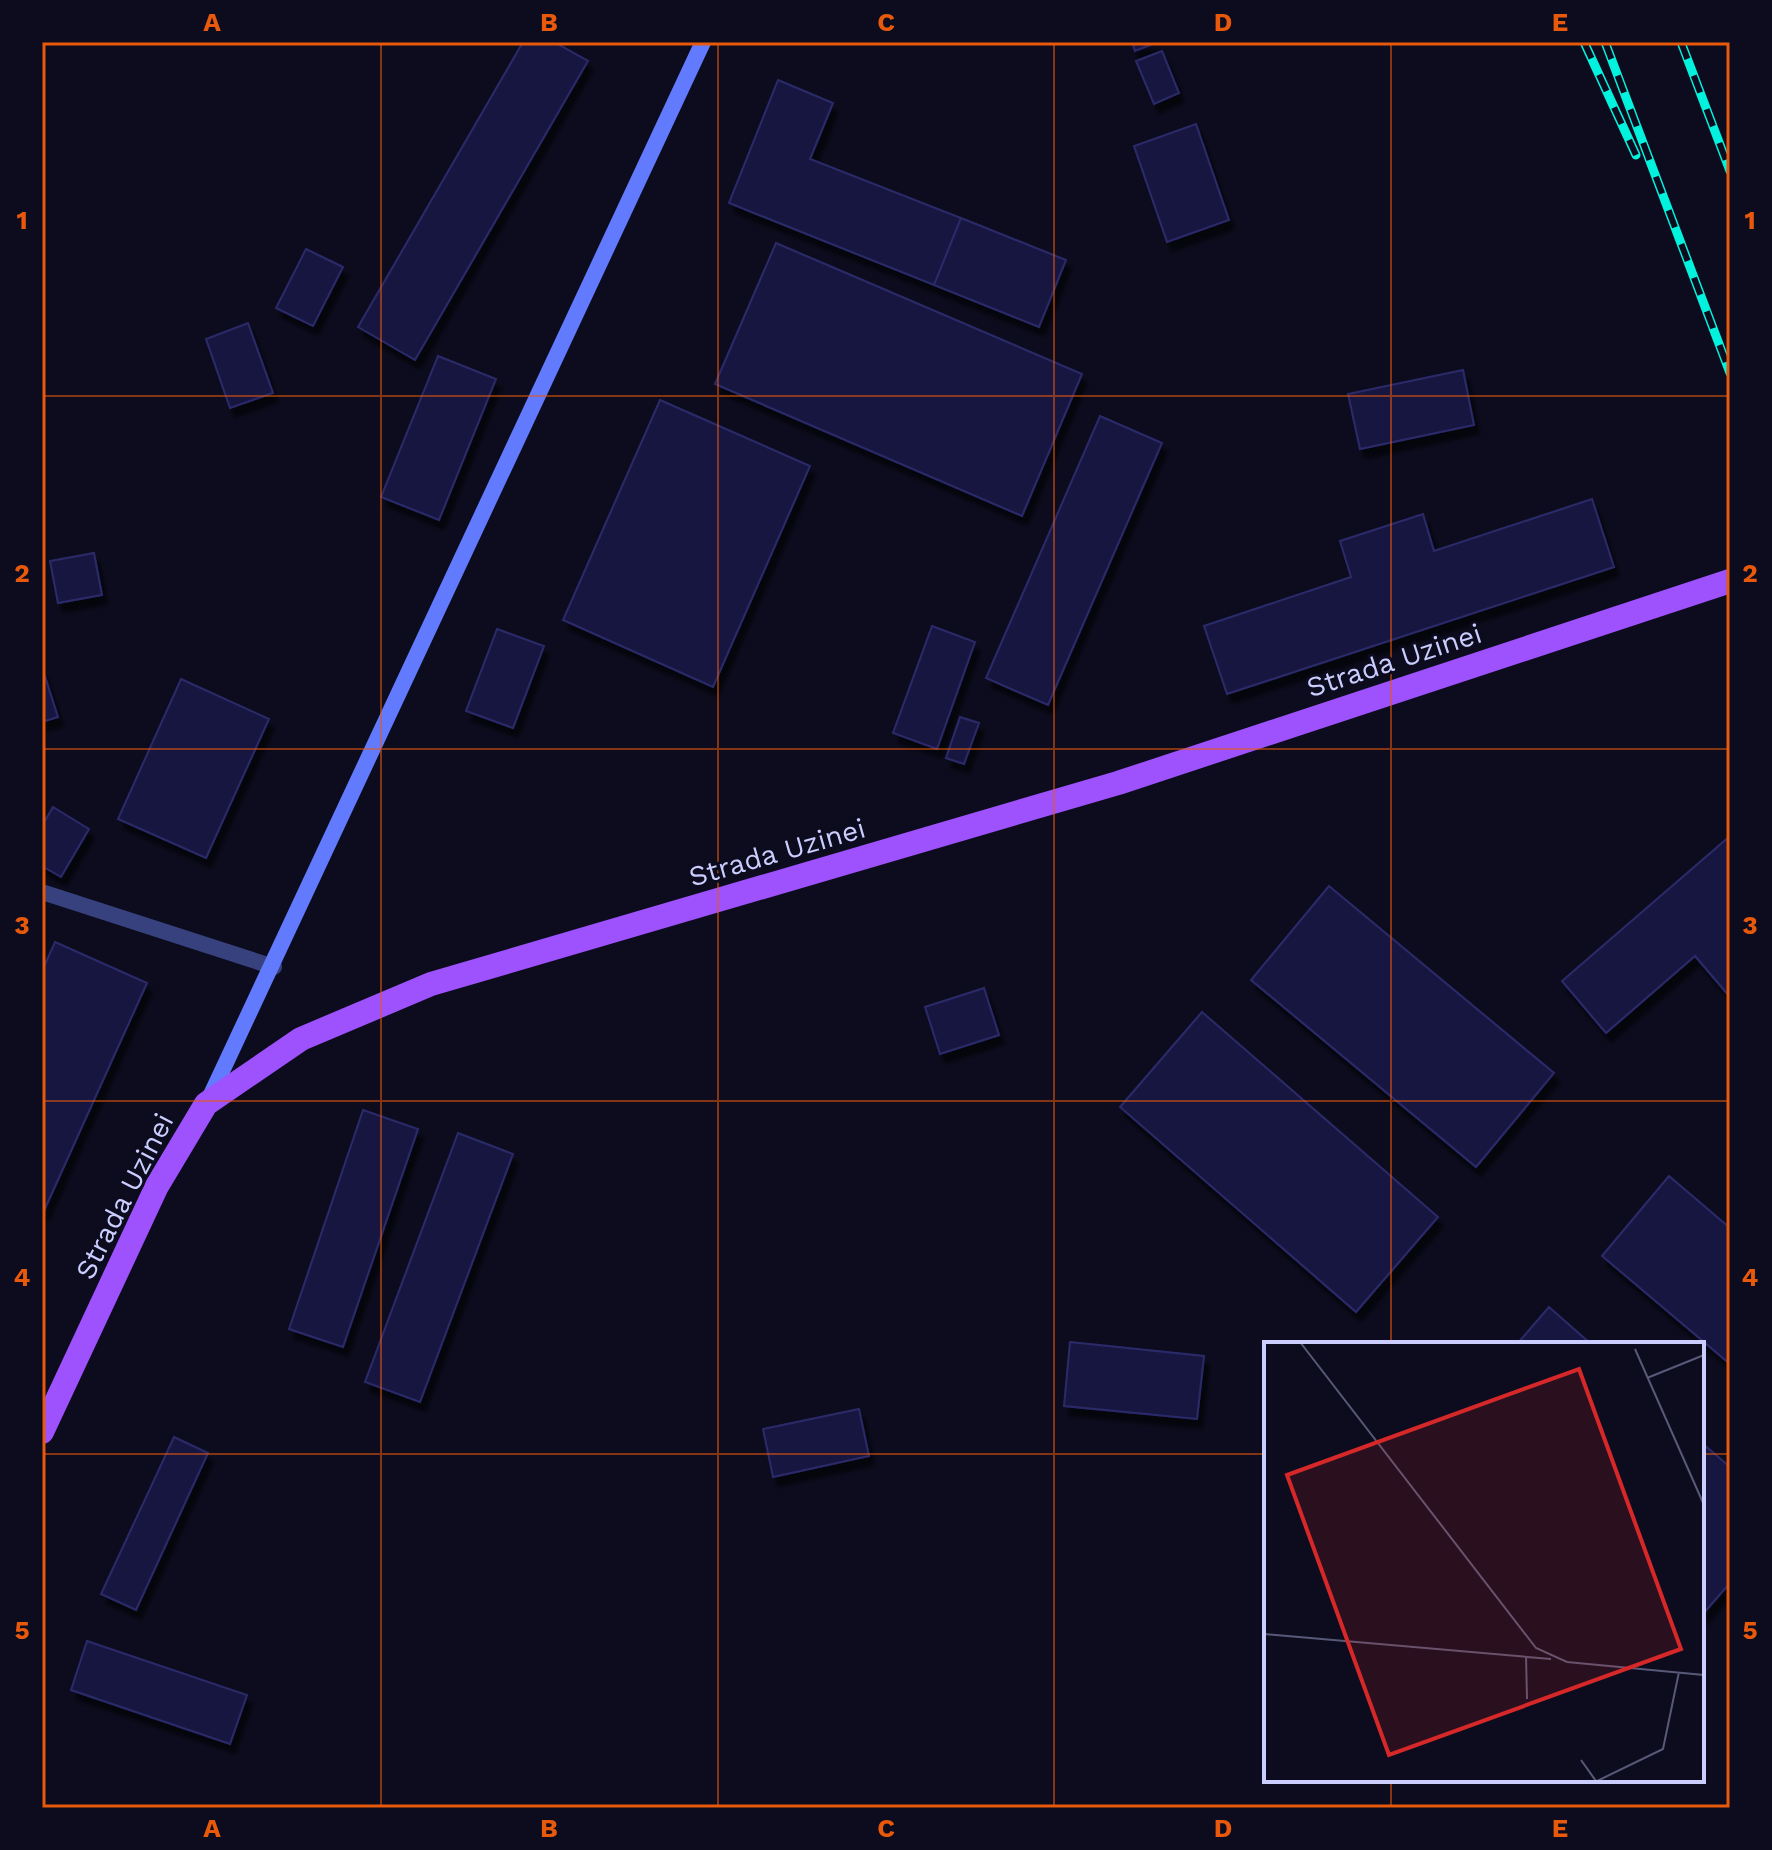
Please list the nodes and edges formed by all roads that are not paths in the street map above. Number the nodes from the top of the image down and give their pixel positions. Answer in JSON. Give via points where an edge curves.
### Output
{"nodes":[{"id":1,"x":703,"y":42,"type":"edge"},
{"id":2,"x":1730,"y":581,"type":"edge"},
{"id":3,"x":42,"y":892,"type":"edge"},
{"id":4,"x":274,"y":967,"type":"junction"},
{"id":5,"x":206,"y":1104,"type":"junction"},
{"id":6,"x":42,"y":1432,"type":"edge"}],
"edges":[{"from":1,"to":4,"type":"main road"},
{"from":2,"to":5,"type":"main road","name":"Strada Uzinei","via":[[1118,783],[431,984],[301,1039]]},
{"from":3,"to":4,"type":"lane"},
{"from":4,"to":5,"type":"main road"},
{"from":5,"to":6,"type":"main road","name":"Strada Uzinei","via":[[157,1186]]}]}
